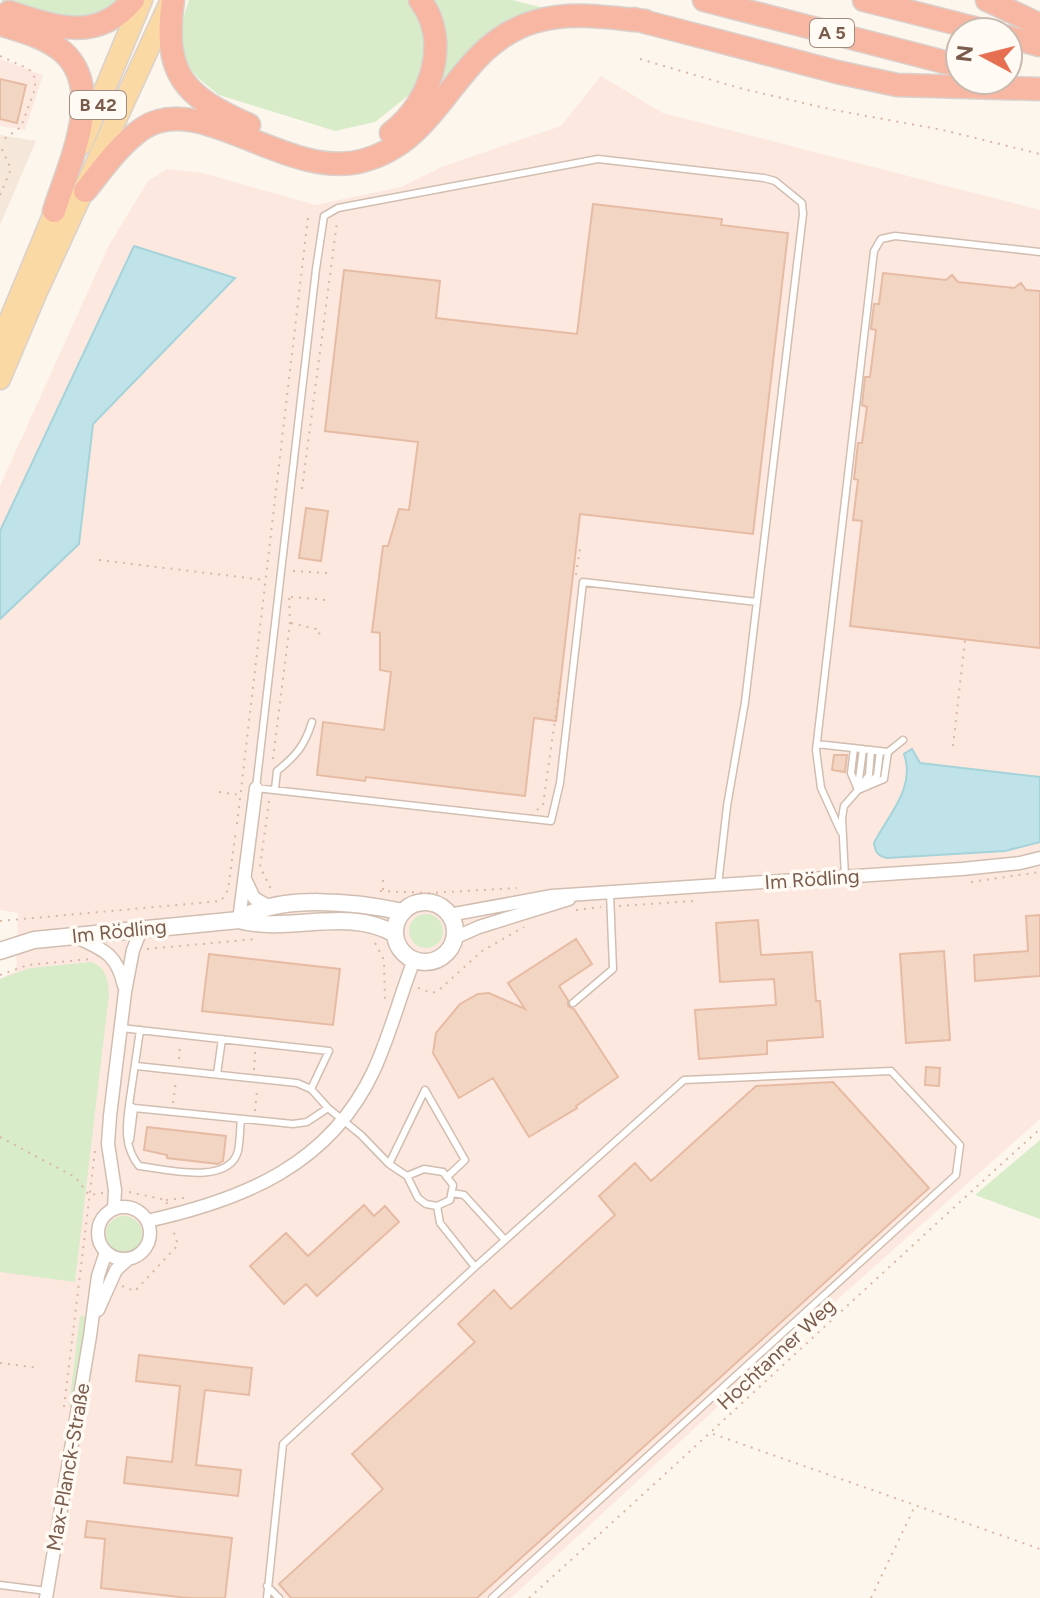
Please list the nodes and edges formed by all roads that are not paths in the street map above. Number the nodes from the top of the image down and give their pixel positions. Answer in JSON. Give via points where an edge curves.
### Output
{"nodes":[{"id":1,"x":133,"y":0,"type":"edge"},
{"id":2,"x":142,"y":0,"type":"edge"},
{"id":3,"x":172,"y":0,"type":"edge"},
{"id":4,"x":420,"y":0,"type":"edge"},
{"id":5,"x":559,"y":0,"type":"edge"},
{"id":6,"x":704,"y":0,"type":"edge"},
{"id":7,"x":864,"y":0,"type":"edge"},
{"id":8,"x":987,"y":0,"type":"edge"},
{"id":9,"x":0,"y":9,"type":"edge"},
{"id":10,"x":944,"y":20,"type":"edge"},
{"id":11,"x":645,"y":21,"type":"junction"},
{"id":12,"x":0,"y":24,"type":"edge"},
{"id":13,"x":1040,"y":25,"type":"edge"},
{"id":14,"x":944,"y":62,"type":"edge"},
{"id":15,"x":1040,"y":88,"type":"edge"},
{"id":16,"x":85,"y":191,"type":"junction"},
{"id":17,"x":54,"y":211,"type":"junction"},
{"id":18,"x":1040,"y":252,"type":"edge"},
{"id":19,"x":0,"y":343,"type":"edge"},
{"id":20,"x":0,"y":379,"type":"edge"},
{"id":21,"x":757,"y":602,"type":"junction"},
{"id":22,"x":312,"y":722,"type":"dead end"},
{"id":23,"x":903,"y":740,"type":"dead end"},
{"id":24,"x":817,"y":744,"type":"junction"},
{"id":25,"x":854,"y":748,"type":"junction"},
{"id":26,"x":863,"y":749,"type":"junction"},
{"id":27,"x":871,"y":750,"type":"junction"},
{"id":28,"x":884,"y":752,"type":"junction"},
{"id":29,"x":256,"y":788,"type":"junction"},
{"id":30,"x":273,"y":789,"type":"junction"},
{"id":31,"x":858,"y":790,"type":"junction"},
{"id":32,"x":844,"y":806,"type":"junction"},
{"id":33,"x":828,"y":808,"type":"junction"},
{"id":34,"x":841,"y":832,"type":"junction"},
{"id":35,"x":1040,"y":858,"type":"edge"},
{"id":36,"x":245,"y":876,"type":"junction"},
{"id":37,"x":845,"y":877,"type":"junction"},
{"id":38,"x":718,"y":885,"type":"junction"},
{"id":39,"x":584,"y":895,"type":"junction"},
{"id":40,"x":610,"y":899,"type":"junction"},
{"id":41,"x":272,"y":903,"type":"junction"},
{"id":42,"x":403,"y":912,"type":"junction"},
{"id":43,"x":449,"y":915,"type":"junction"},
{"id":44,"x":239,"y":920,"type":"junction"},
{"id":45,"x":146,"y":928,"type":"junction"},
{"id":46,"x":395,"y":934,"type":"junction"},
{"id":47,"x":73,"y":935,"type":"junction"},
{"id":48,"x":454,"y":938,"type":"junction"},
{"id":49,"x":0,"y":951,"type":"edge"},
{"id":50,"x":414,"y":960,"type":"junction"},
{"id":51,"x":125,"y":992,"type":"junction"},
{"id":52,"x":573,"y":1003,"type":"dead end"},
{"id":53,"x":121,"y":1028,"type":"junction"},
{"id":54,"x":140,"y":1030,"type":"junction"},
{"id":55,"x":222,"y":1039,"type":"junction"},
{"id":56,"x":136,"y":1066,"type":"junction"},
{"id":57,"x":217,"y":1074,"type":"junction"},
{"id":58,"x":311,"y":1089,"type":"junction"},
{"id":59,"x":131,"y":1106,"type":"junction"},
{"id":60,"x":328,"y":1108,"type":"junction"},
{"id":61,"x":241,"y":1119,"type":"junction"},
{"id":62,"x":342,"y":1120,"type":"junction"},
{"id":63,"x":389,"y":1164,"type":"junction"},
{"id":64,"x":407,"y":1176,"type":"junction"},
{"id":65,"x":448,"y":1176,"type":"junction"},
{"id":66,"x":452,"y":1193,"type":"junction"},
{"id":67,"x":437,"y":1206,"type":"junction"},
{"id":68,"x":114,"y":1208,"type":"junction"},
{"id":69,"x":147,"y":1221,"type":"junction"},
{"id":70,"x":505,"y":1240,"type":"junction"},
{"id":71,"x":106,"y":1252,"type":"junction"},
{"id":72,"x":128,"y":1259,"type":"junction"},
{"id":73,"x":475,"y":1267,"type":"junction"},
{"id":74,"x":104,"y":1279,"type":"junction"},
{"id":75,"x":0,"y":1585,"type":"edge"},
{"id":76,"x":267,"y":1586,"type":"junction"},
{"id":77,"x":46,"y":1595,"type":"edge"},
{"id":78,"x":267,"y":1598,"type":"edge"},
{"id":79,"x":279,"y":1598,"type":"edge"},
{"id":80,"x":492,"y":1598,"type":"edge"}],
"edges":[{"from":1,"to":9,"type":"highway","via":[[113,18],[83,28],[60,27]]},
{"from":2,"to":17,"type":"main road","number":"B 42"},
{"from":3,"to":4,"type":"highway","via":[[171,52],[193,92],[274,136],[332,150],[360,148],[385,137],[418,106],[434,63],[433,32]]},
{"from":3,"to":16,"type":"main road","number":"B 42"},
{"from":5,"to":11,"type":"highway"},
{"from":6,"to":14,"type":"highway","number":"A 5"},
{"from":7,"to":10,"type":"highway","number":"A 5"},
{"from":8,"to":13,"type":"highway"},
{"from":11,"to":15,"type":"highway","via":[[897,85]]},
{"from":11,"to":16,"type":"highway","via":[[576,16],[519,27],[490,43],[414,135],[360,162],[302,160],[201,121],[170,118],[143,127]]},
{"from":12,"to":17,"type":"highway","via":[[53,45],[81,80],[83,117]]},
{"from":16,"to":20,"type":"main road","number":"B 42"},
{"from":17,"to":19,"type":"main road","number":"B 42"},
{"from":18,"to":24,"type":"lane","via":[[895,236],[877,244]]},
{"from":21,"to":29,"type":"lane","via":[[803,214],[796,197],[764,178],[598,159],[332,210],[321,225]]},
{"from":21,"to":30,"type":"lane","via":[[583,582],[551,821]]},
{"from":21,"to":38,"type":"lane"},
{"from":22,"to":30,"type":"lane","via":[[305,743],[277,771]]},
{"from":23,"to":28,"type":"lane"},
{"from":24,"to":25,"type":"lane"},
{"from":24,"to":33,"type":"lane","via":[[817,773]]},
{"from":25,"to":26,"type":"lane"},
{"from":25,"to":31,"type":"lane","via":[[851,773]]},
{"from":26,"to":27,"type":"lane"},
{"from":26,"to":31,"type":"lane"},
{"from":27,"to":28,"type":"lane"},
{"from":27,"to":31,"type":"lane","via":[[869,775]]},
{"from":28,"to":31,"type":"lane","via":[[884,779]]},
{"from":29,"to":30,"type":"lane"},
{"from":29,"to":36,"type":"street"},
{"from":31,"to":32,"type":"lane"},
{"from":32,"to":33,"type":"lane"},
{"from":32,"to":34,"type":"lane"},
{"from":33,"to":34,"type":"lane"},
{"from":34,"to":37,"type":"lane"},
{"from":35,"to":37,"type":"street","name":"Im Rödling"},
{"from":36,"to":41,"type":"street","via":[[254,898]]},
{"from":36,"to":44,"type":"street"},
{"from":37,"to":38,"type":"street","name":"Im Rödling"},
{"from":38,"to":40,"type":"street","name":"Im Rödling"},
{"from":39,"to":40,"type":"street","name":"Im Rödling"},
{"from":39,"to":43,"type":"street","name":"Im Rödling","via":[[537,897]]},
{"from":39,"to":48,"type":"street","name":"Im Rödling"},
{"from":40,"to":52,"type":"lane","via":[[613,969]]},
{"from":41,"to":42,"type":"street","name":"Im Rödling","via":[[345,903]]},
{"from":41,"to":44,"type":"street","name":"Im Rödling"},
{"from":42,"to":43,"type":"street","name":"Im Rödling","via":[[427,902]]},
{"from":42,"to":46,"type":"street"},
{"from":43,"to":48,"type":"street"},
{"from":44,"to":45,"type":"street","name":"Im Rödling"},
{"from":44,"to":46,"type":"street","name":"Im Rödling","via":[[271,925],[354,921]]},
{"from":45,"to":47,"type":"street","name":"Im Rödling"},
{"from":45,"to":51,"type":"street","via":[[133,950]]},
{"from":46,"to":50,"type":"street","via":[[400,950]]},
{"from":47,"to":49,"type":"street","name":"Im Rödling"},
{"from":47,"to":51,"type":"street","via":[[114,959]]},
{"from":48,"to":50,"type":"street","name":"Im Rödling","via":[[443,957]]},
{"from":50,"to":62,"type":"street","via":[[374,1069]]},
{"from":51,"to":53,"type":"street"},
{"from":53,"to":54,"type":"lane"},
{"from":53,"to":68,"type":"street","via":[[108,1144]]},
{"from":54,"to":55,"type":"lane"},
{"from":54,"to":56,"type":"lane"},
{"from":55,"to":57,"type":"lane"},
{"from":55,"to":58,"type":"lane","via":[[329,1051]]},
{"from":56,"to":57,"type":"lane"},
{"from":56,"to":59,"type":"lane"},
{"from":57,"to":58,"type":"lane"},
{"from":58,"to":60,"type":"lane"},
{"from":59,"to":61,"type":"lane"},
{"from":59,"to":61,"type":"lane","via":[[126,1129],[129,1153],[139,1166],[212,1174],[238,1154]]},
{"from":60,"to":61,"type":"lane","via":[[307,1122],[293,1124]]},
{"from":60,"to":62,"type":"lane"},
{"from":62,"to":63,"type":"lane"},
{"from":62,"to":69,"type":"street","via":[[312,1151],[268,1182]]},
{"from":63,"to":64,"type":"lane"},
{"from":63,"to":65,"type":"lane","via":[[425,1090],[465,1160]]},
{"from":64,"to":65,"type":"lane","via":[[436,1169]]},
{"from":64,"to":67,"type":"lane","via":[[418,1198]]},
{"from":65,"to":66,"type":"lane"},
{"from":66,"to":67,"type":"lane"},
{"from":66,"to":70,"type":"lane","via":[[464,1195]]},
{"from":67,"to":73,"type":"lane","via":[[440,1223]]},
{"from":68,"to":69,"type":"street","via":[[134,1209]]},
{"from":68,"to":71,"type":"street","via":[[103,1216],[97,1231]]},
{"from":69,"to":72,"type":"street","via":[[150,1235],[145,1248]]},
{"from":70,"to":73,"type":"lane"},
{"from":70,"to":80,"type":"lane","via":[[684,1080],[891,1071],[960,1145],[956,1175]]},
{"from":71,"to":72,"type":"street"},
{"from":71,"to":74,"type":"street","name":"Max-Planck-Straße"},
{"from":72,"to":74,"type":"street"},
{"from":73,"to":76,"type":"lane","via":[[283,1444]]},
{"from":74,"to":77,"type":"street","name":"Max-Planck-Straße"},
{"from":75,"to":77,"type":"lane"},
{"from":76,"to":78,"type":"lane"},
{"from":76,"to":79,"type":"lane"}]}
